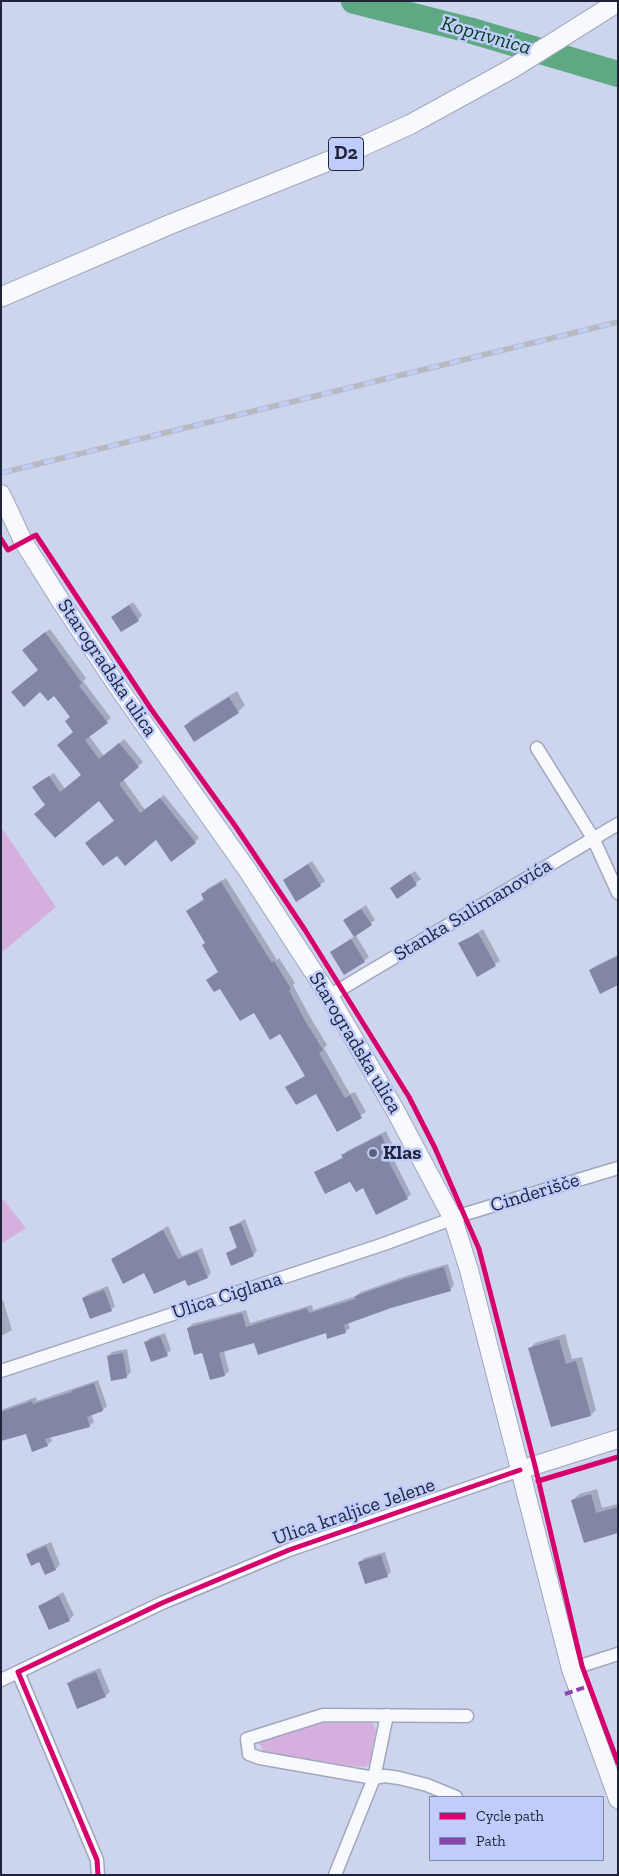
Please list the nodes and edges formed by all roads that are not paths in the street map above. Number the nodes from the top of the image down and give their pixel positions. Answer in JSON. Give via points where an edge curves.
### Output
{"nodes":[{"id":1,"x":618,"y":2,"type":"edge"},
{"id":2,"x":1,"y":297,"type":"edge"},
{"id":3,"x":1,"y":494,"type":"edge"},
{"id":4,"x":536,"y":748,"type":"dead end"},
{"id":5,"x":618,"y":824,"type":"edge"},
{"id":6,"x":593,"y":838,"type":"junction"},
{"id":7,"x":618,"y":893,"type":"edge"},
{"id":8,"x":329,"y":996,"type":"junction"},
{"id":9,"x":618,"y":1168,"type":"edge"},
{"id":10,"x":453,"y":1219,"type":"junction"},
{"id":11,"x":1,"y":1371,"type":"edge"},
{"id":12,"x":618,"y":1439,"type":"edge"},
{"id":13,"x":520,"y":1470,"type":"junction"},
{"id":14,"x":618,"y":1654,"type":"edge"},
{"id":15,"x":571,"y":1669,"type":"junction"},
{"id":16,"x":18,"y":1672,"type":"junction"},
{"id":17,"x":1,"y":1680,"type":"edge"},
{"id":18,"x":387,"y":1715,"type":"junction"},
{"id":19,"x":467,"y":1716,"type":"dead end"},
{"id":20,"x":374,"y":1778,"type":"junction"},
{"id":21,"x":454,"y":1796,"type":"edge"},
{"id":22,"x":618,"y":1799,"type":"edge"},
{"id":23,"x":98,"y":1875,"type":"edge"},
{"id":24,"x":335,"y":1875,"type":"edge"}],
"edges":[{"from":1,"to":2,"type":"main road","number":"D2","via":[[513,68],[411,124]]},
{"from":3,"to":8,"type":"main road","name":"Starogradska ulica","via":[[23,541],[60,600],[248,871]]},
{"from":4,"to":6,"type":"street"},
{"from":5,"to":6,"type":"street","name":"Stanka Sulimanovića"},
{"from":6,"to":7,"type":"street"},
{"from":6,"to":8,"type":"street","name":"Stanka Sulimanovića"},
{"from":8,"to":10,"type":"main road","name":"Starogradska ulica"},
{"from":9,"to":10,"type":"street","name":"Cinderišče"},
{"from":10,"to":11,"type":"street","name":"Ulica Ciglana"},
{"from":10,"to":13,"type":"main road","name":"Starogradska ulica"},
{"from":12,"to":13,"type":"main road"},
{"from":13,"to":15,"type":"main road","name":"Starogradska ulica"},
{"from":13,"to":16,"type":"street","name":"Ulica kraljice Jelene","via":[[289,1550],[162,1603]]},
{"from":14,"to":15,"type":"street"},
{"from":15,"to":22,"type":"main road","name":"Starogradska ulica"},
{"from":16,"to":17,"type":"street","name":"Ulica kraljice Jelene"},
{"from":16,"to":23,"type":"street","via":[[97,1860]]},
{"from":18,"to":19,"type":"street"},
{"from":18,"to":20,"type":"street"},
{"from":18,"to":20,"type":"street","via":[[323,1715],[247,1739],[248,1754],[260,1758]]},
{"from":20,"to":21,"type":"street","via":[[385,1776],[426,1785]]},
{"from":20,"to":24,"type":"street"}]}
